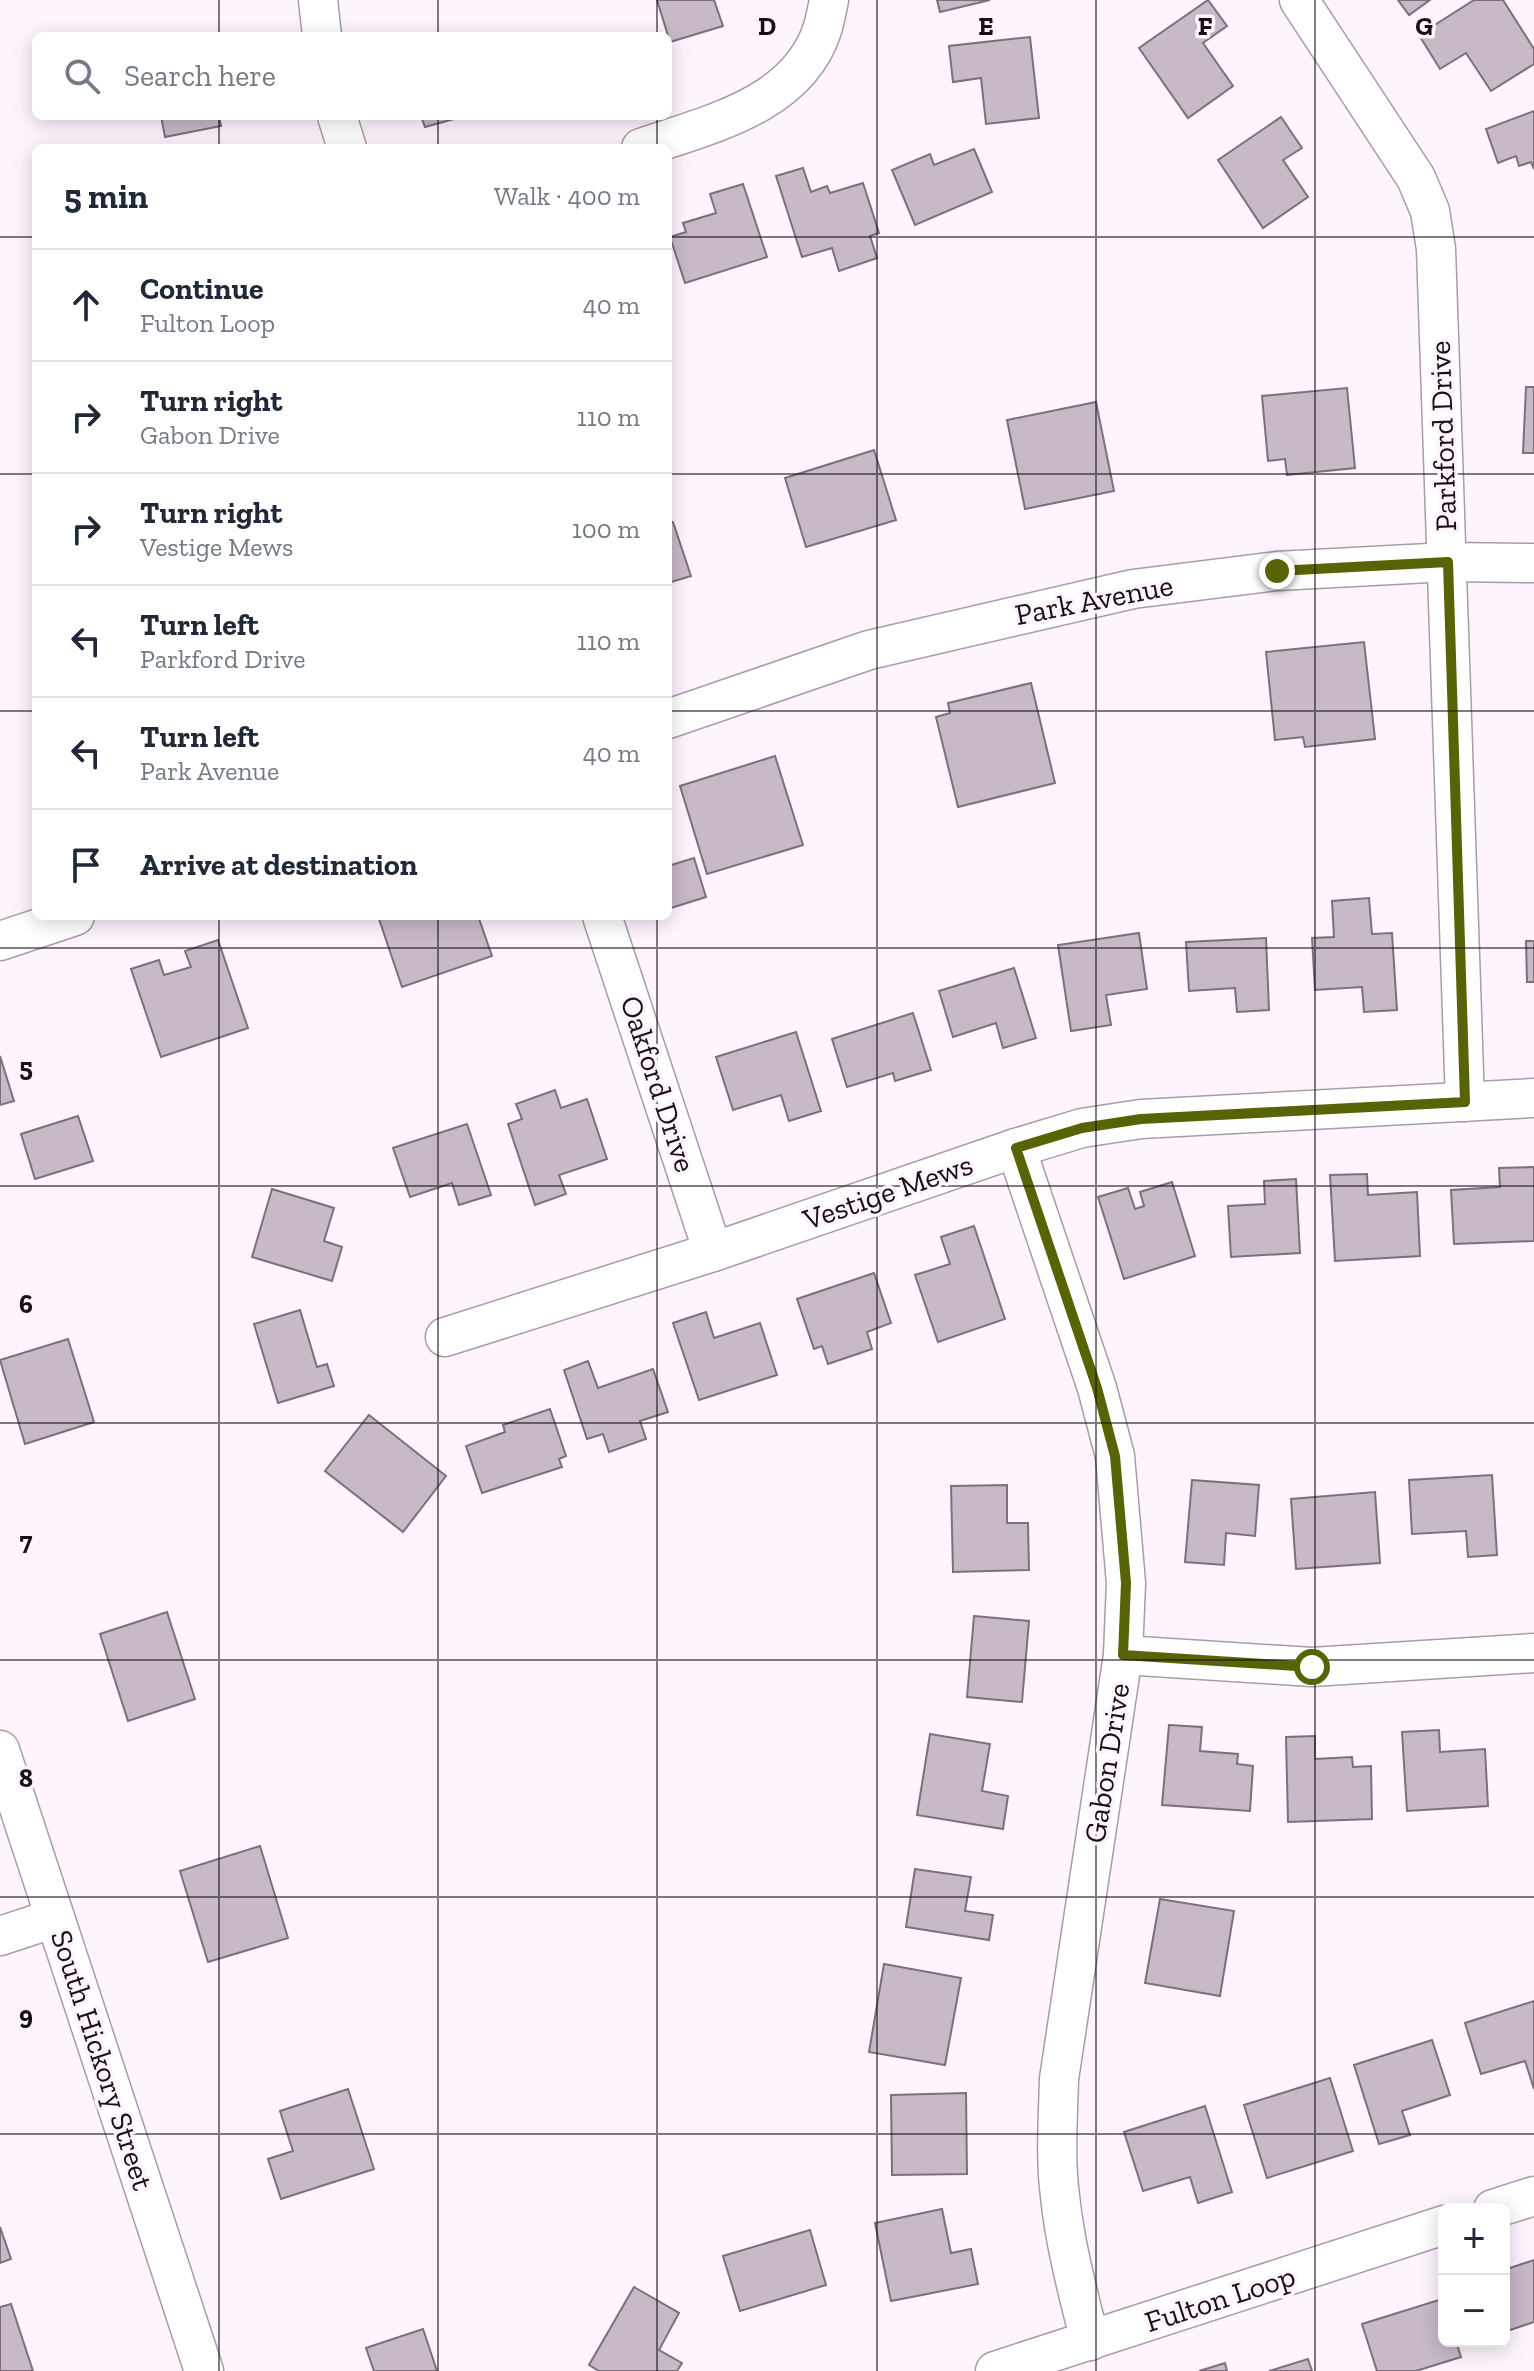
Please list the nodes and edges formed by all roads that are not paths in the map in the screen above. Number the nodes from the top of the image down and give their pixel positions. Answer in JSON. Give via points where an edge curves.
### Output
{"nodes":[{"id":1,"x":318,"y":0,"type":"edge"},
{"id":2,"x":829,"y":0,"type":"edge"},
{"id":3,"x":1299,"y":0,"type":"edge"},
{"id":4,"x":322,"y":32,"type":"edge"},
{"id":5,"x":338,"y":120,"type":"edge"},
{"id":6,"x":346,"y":144,"type":"edge"},
{"id":7,"x":653,"y":144,"type":"edge"},
{"id":8,"x":1448,"y":562,"type":"junction"},
{"id":9,"x":1534,"y":563,"type":"edge"},
{"id":10,"x":672,"y":718,"type":"edge"},
{"id":11,"x":63,"y":920,"type":"edge"},
{"id":12,"x":603,"y":920,"type":"edge"},
{"id":13,"x":0,"y":941,"type":"edge"},
{"id":14,"x":1534,"y":1098,"type":"edge"},
{"id":15,"x":1465,"y":1102,"type":"junction"},
{"id":16,"x":1016,"y":1148,"type":"junction"},
{"id":17,"x":713,"y":1252,"type":"junction"},
{"id":18,"x":445,"y":1337,"type":"dead end"},
{"id":19,"x":1534,"y":1653,"type":"edge"},
{"id":20,"x":1123,"y":1655,"type":"junction"},
{"id":21,"x":0,"y":1750,"type":"edge"},
{"id":22,"x":55,"y":1918,"type":"junction"},
{"id":23,"x":0,"y":1936,"type":"edge"},
{"id":24,"x":1534,"y":2196,"type":"edge"},
{"id":25,"x":1510,"y":2204,"type":"edge"},
{"id":26,"x":1438,"y":2227,"type":"edge"},
{"id":27,"x":1090,"y":2341,"type":"junction"},
{"id":28,"x":204,"y":2371,"type":"edge"},
{"id":29,"x":995,"y":2371,"type":"edge"}],
"edges":[{"from":1,"to":4,"type":"street"},
{"from":2,"to":7,"type":"street","via":[[821,33],[806,60],[777,92],[742,113]]},
{"from":3,"to":8,"type":"street","name":"Parkford Drive","via":[[1416,178],[1430,211],[1436,249]]},
{"from":5,"to":6,"type":"street"},
{"from":8,"to":9,"type":"street","name":"Park Avenue"},
{"from":8,"to":10,"type":"street","name":"Park Avenue","via":[[1277,571],[1133,589],[869,650]]},
{"from":8,"to":15,"type":"street","name":"Parkford Drive"},
{"from":11,"to":13,"type":"street"},
{"from":12,"to":17,"type":"street","name":"Oakford Drive"},
{"from":14,"to":15,"type":"street","name":"Vestige Mews"},
{"from":15,"to":16,"type":"street","name":"Vestige Mews","via":[[1141,1119],[1082,1128]]},
{"from":16,"to":17,"type":"street","name":"Vestige Mews"},
{"from":16,"to":20,"type":"street","name":"Gabon Drive","via":[[1115,1456],[1126,1583]]},
{"from":17,"to":18,"type":"street","name":"Vestige Mews"},
{"from":19,"to":20,"type":"street","via":[[1312,1667]]},
{"from":20,"to":27,"type":"street","name":"Gabon Drive","via":[[1059,2079],[1059,2195]]},
{"from":21,"to":22,"type":"street","name":"South Hickory Street"},
{"from":22,"to":23,"type":"street"},
{"from":22,"to":28,"type":"street","name":"South Hickory Street"},
{"from":24,"to":25,"type":"street"},
{"from":26,"to":27,"type":"street","name":"Fulton Loop"},
{"from":27,"to":29,"type":"street","name":"Fulton Loop"}]}
